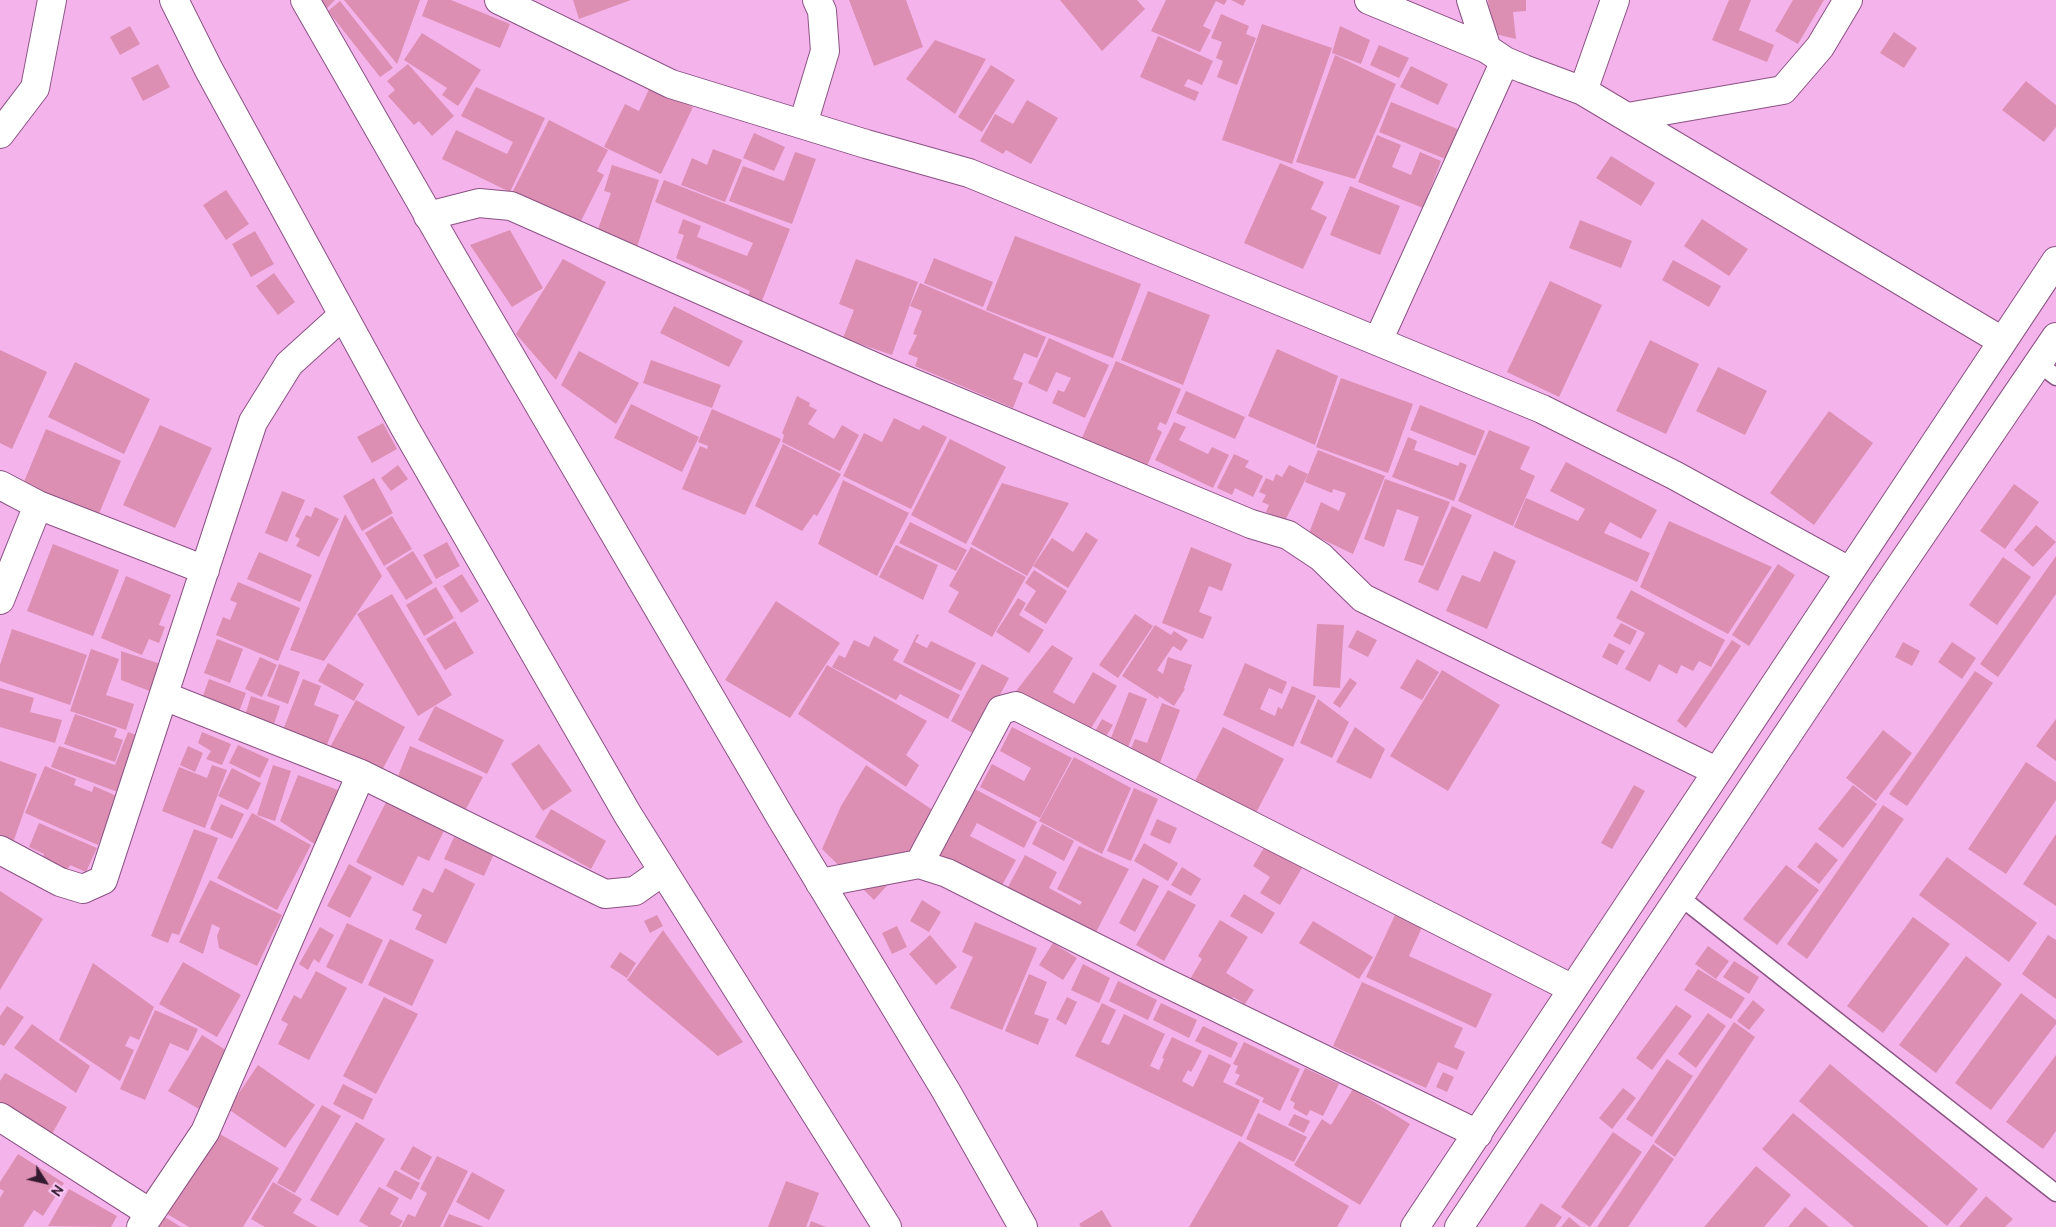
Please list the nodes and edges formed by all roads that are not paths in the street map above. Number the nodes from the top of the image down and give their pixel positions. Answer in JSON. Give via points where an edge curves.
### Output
{"nodes":[{"id":1,"x":52,"y":0,"type":"edge"},
{"id":2,"x":174,"y":0,"type":"edge"},
{"id":3,"x":305,"y":0,"type":"edge"},
{"id":4,"x":499,"y":0,"type":"edge"},
{"id":5,"x":539,"y":0,"type":"edge"},
{"id":6,"x":817,"y":0,"type":"edge"},
{"id":7,"x":1369,"y":0,"type":"edge"},
{"id":8,"x":1470,"y":0,"type":"edge"},
{"id":9,"x":1615,"y":0,"type":"edge"},
{"id":10,"x":1848,"y":0,"type":"edge"},
{"id":11,"x":551,"y":26,"type":"junction"},
{"id":12,"x":1496,"y":55,"type":"junction"},
{"id":13,"x":1583,"y":91,"type":"junction"},
{"id":14,"x":1628,"y":117,"type":"junction"},
{"id":15,"x":803,"y":124,"type":"junction"},
{"id":16,"x":0,"y":134,"type":"edge"},
{"id":17,"x":428,"y":216,"type":"junction"},
{"id":18,"x":2056,"y":262,"type":"edge"},
{"id":19,"x":343,"y":315,"type":"junction"},
{"id":20,"x":2056,"y":337,"type":"edge"},
{"id":21,"x":1378,"y":341,"type":"junction"},
{"id":22,"x":2002,"y":341,"type":"junction"},
{"id":23,"x":2047,"y":370,"type":"edge"},
{"id":24,"x":0,"y":485,"type":"edge"},
{"id":25,"x":38,"y":505,"type":"junction"},
{"id":26,"x":205,"y":570,"type":"junction"},
{"id":27,"x":1849,"y":571,"type":"junction"},
{"id":28,"x":0,"y":600,"type":"edge"},
{"id":29,"x":164,"y":696,"type":"junction"},
{"id":30,"x":1716,"y":771,"type":"junction"},
{"id":31,"x":361,"y":774,"type":"junction"},
{"id":32,"x":0,"y":850,"type":"edge"},
{"id":33,"x":919,"y":864,"type":"junction"},
{"id":34,"x":663,"y":871,"type":"junction"},
{"id":35,"x":820,"y":883,"type":"junction"},
{"id":36,"x":1680,"y":897,"type":"junction"},
{"id":37,"x":1573,"y":990,"type":"junction"},
{"id":38,"x":0,"y":1117,"type":"edge"},
{"id":39,"x":1478,"y":1134,"type":"junction"},
{"id":40,"x":2056,"y":1193,"type":"edge"},
{"id":41,"x":146,"y":1220,"type":"edge"},
{"id":42,"x":886,"y":1227,"type":"edge"},
{"id":43,"x":1023,"y":1227,"type":"edge"},
{"id":44,"x":1415,"y":1227,"type":"edge"},
{"id":45,"x":1459,"y":1227,"type":"edge"}],
"edges":[{"from":1,"to":16,"type":"street","via":[[35,88]]},
{"from":2,"to":19,"type":"street"},
{"from":3,"to":17,"type":"street"},
{"from":4,"to":11,"type":"street"},
{"from":5,"to":11,"type":"street"},
{"from":6,"to":15,"type":"street","via":[[822,11],[825,52]]},
{"from":7,"to":12,"type":"street"},
{"from":8,"to":12,"type":"street"},
{"from":9,"to":13,"type":"street"},
{"from":10,"to":14,"type":"street","via":[[1820,47],[1783,90]]},
{"from":11,"to":15,"type":"street","via":[[671,84]]},
{"from":12,"to":13,"type":"street"},
{"from":12,"to":21,"type":"street"},
{"from":13,"to":14,"type":"street"},
{"from":14,"to":22,"type":"street"},
{"from":15,"to":21,"type":"street","via":[[969,173]]},
{"from":17,"to":30,"type":"street","via":[[478,204],[511,206],[893,375],[1251,524],[1288,535],[1321,557],[1363,598]]},
{"from":17,"to":35,"type":"street"},
{"from":18,"to":22,"type":"street"},
{"from":19,"to":26,"type":"street","via":[[289,364],[253,422]]},
{"from":19,"to":34,"type":"street"},
{"from":20,"to":23,"type":"street"},
{"from":21,"to":27,"type":"street","via":[[1542,409],[1674,475]]},
{"from":22,"to":27,"type":"street"},
{"from":23,"to":36,"type":"street","via":[[1887,584]]},
{"from":24,"to":25,"type":"street"},
{"from":25,"to":26,"type":"street"},
{"from":25,"to":28,"type":"street"},
{"from":26,"to":29,"type":"street"},
{"from":27,"to":30,"type":"street"},
{"from":29,"to":31,"type":"street"},
{"from":29,"to":32,"type":"street","via":[[103,880],[83,889],[60,882]]},
{"from":30,"to":37,"type":"street"},
{"from":31,"to":34,"type":"street","via":[[605,894],[635,891]]},
{"from":31,"to":41,"type":"street","via":[[205,1132]]},
{"from":33,"to":35,"type":"street"},
{"from":33,"to":37,"type":"street","via":[[1000,710],[1016,706]]},
{"from":33,"to":39,"type":"street","via":[[947,873]]},
{"from":34,"to":42,"type":"street"},
{"from":35,"to":43,"type":"street","via":[[946,1090]]},
{"from":36,"to":40,"type":"lane"},
{"from":36,"to":45,"type":"street"},
{"from":37,"to":39,"type":"street"},
{"from":38,"to":41,"type":"street"},
{"from":39,"to":44,"type":"street"}]}
